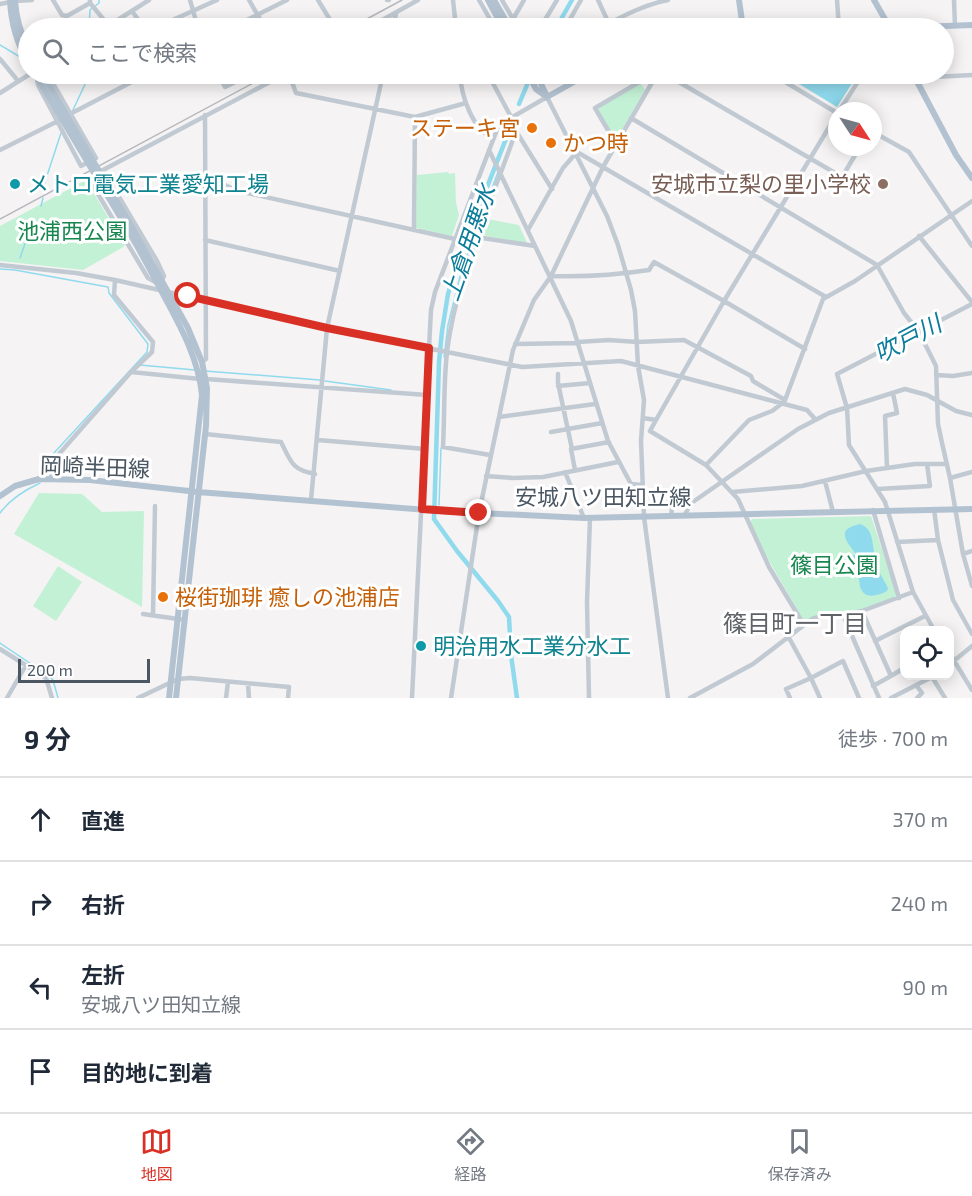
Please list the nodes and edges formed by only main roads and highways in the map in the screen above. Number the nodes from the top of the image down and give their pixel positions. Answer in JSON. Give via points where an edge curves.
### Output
{"nodes":[{"id":1,"x":488,"y":0,"type":"edge"},
{"id":2,"x":494,"y":0,"type":"edge"},
{"id":3,"x":739,"y":0,"type":"edge"},
{"id":4,"x":874,"y":0,"type":"edge"},
{"id":5,"x":12,"y":1,"type":"edge"},
{"id":6,"x":498,"y":18,"type":"edge"},
{"id":7,"x":504,"y":18,"type":"edge"},
{"id":8,"x":742,"y":18,"type":"edge"},
{"id":9,"x":885,"y":18,"type":"edge"},
{"id":10,"x":18,"y":25,"type":"edge"},
{"id":11,"x":972,"y":25,"type":"edge"},
{"id":12,"x":954,"y":26,"type":"edge"},
{"id":13,"x":18,"y":41,"type":"edge"},
{"id":14,"x":45,"y":84,"type":"edge"},
{"id":15,"x":533,"y":84,"type":"edge"},
{"id":16,"x":541,"y":84,"type":"edge"},
{"id":17,"x":570,"y":84,"type":"edge"},
{"id":18,"x":918,"y":84,"type":"edge"},
{"id":19,"x":547,"y":97,"type":"junction"},
{"id":20,"x":972,"y":178,"type":"edge"},
{"id":21,"x":162,"y":286,"type":"junction"},
{"id":22,"x":203,"y":379,"type":"junction"},
{"id":23,"x":195,"y":491,"type":"junction"},
{"id":24,"x":0,"y":496,"type":"edge"},
{"id":25,"x":972,"y":509,"type":"edge"},
{"id":26,"x":181,"y":619,"type":"junction"},
{"id":27,"x":169,"y":698,"type":"edge"},
{"id":28,"x":176,"y":698,"type":"edge"}],
"edges":[{"from":1,"to":6,"type":"main road"},
{"from":2,"to":7,"type":"main road"},
{"from":3,"to":8,"type":"main road"},
{"from":4,"to":9,"type":"main road"},
{"from":5,"to":10,"type":"main road"},
{"from":5,"to":13,"type":"main road","via":[[11,21]]},
{"from":11,"to":12,"type":"main road"},
{"from":14,"to":21,"type":"main road","bridge":true},
{"from":15,"to":19,"type":"main road"},
{"from":16,"to":19,"type":"main road"},
{"from":17,"to":19,"type":"main road"},
{"from":18,"to":20,"type":"main road"},
{"from":21,"to":22,"type":"main road"},
{"from":21,"to":22,"type":"main road","via":[[188,328],[202,362]]},
{"from":22,"to":23,"type":"main road"},
{"from":22,"to":23,"type":"main road","via":[[207,397],[205,434]]},
{"from":23,"to":24,"type":"main road","name":"岡崎半田線","via":[[39,479],[15,486]]},
{"from":23,"to":25,"type":"main road","name":"安城八ツ田知立線","via":[[440,511],[587,518]]},
{"from":23,"to":26,"type":"main road"},
{"from":26,"to":27,"type":"main road"},
{"from":26,"to":28,"type":"main road"}]}
